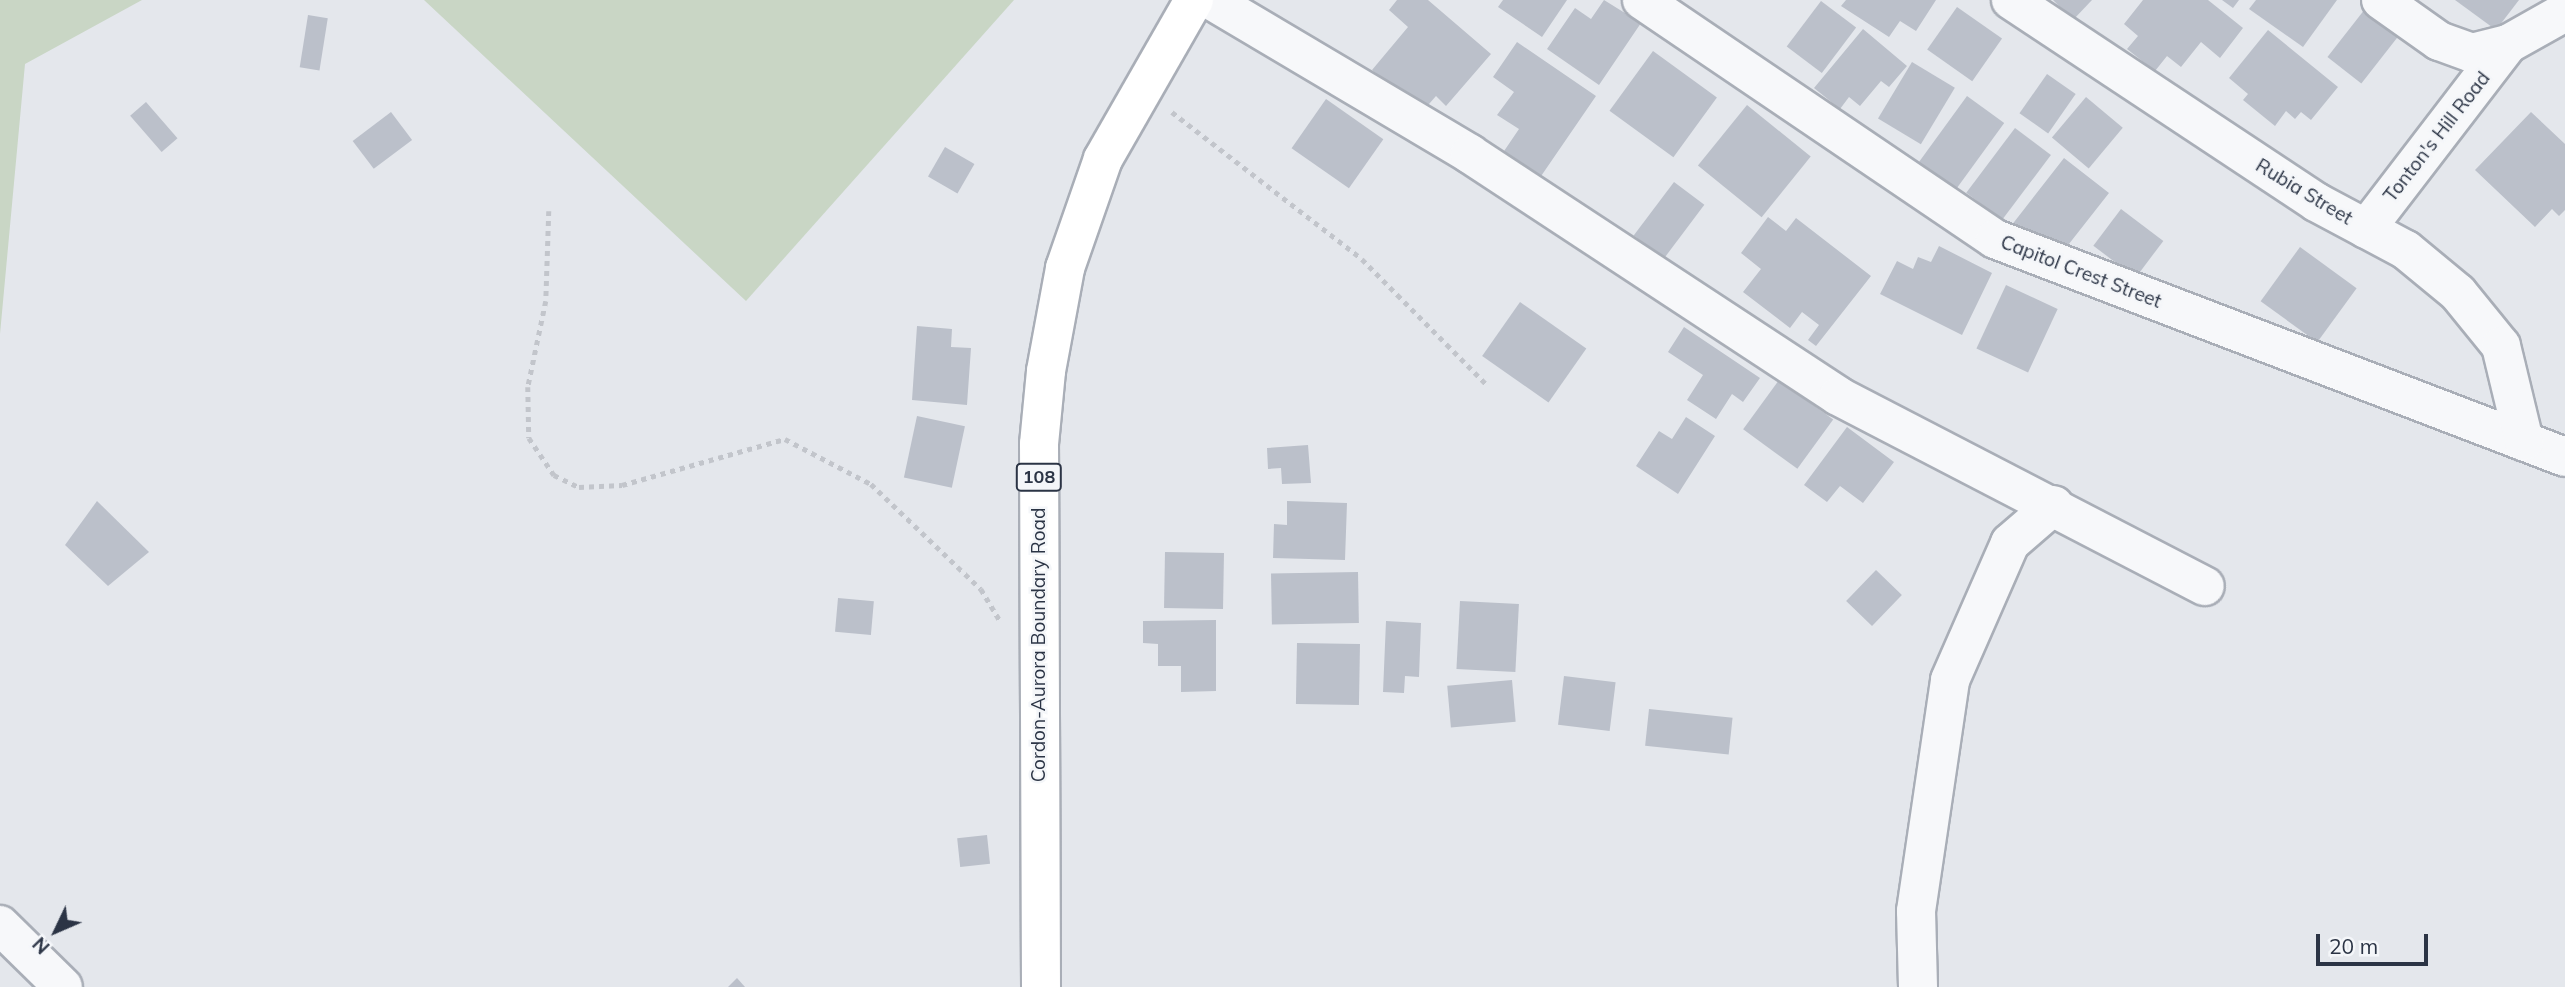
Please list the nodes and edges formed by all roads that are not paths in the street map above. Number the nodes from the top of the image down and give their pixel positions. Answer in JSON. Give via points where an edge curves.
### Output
{"nodes":[{"id":1,"x":1194,"y":0,"type":"edge"},
{"id":2,"x":1211,"y":0,"type":"edge"},
{"id":3,"x":1642,"y":0,"type":"edge"},
{"id":4,"x":2011,"y":0,"type":"edge"},
{"id":5,"x":2381,"y":0,"type":"edge"},
{"id":6,"x":2565,"y":12,"type":"edge"},
{"id":7,"x":2508,"y":44,"type":"junction"},
{"id":8,"x":2366,"y":229,"type":"junction"},
{"id":9,"x":2524,"y":441,"type":"junction"},
{"id":10,"x":2565,"y":457,"type":"edge"},
{"id":11,"x":2054,"y":505,"type":"junction"},
{"id":12,"x":2205,"y":586,"type":"dead end"},
{"id":13,"x":0,"y":925,"type":"edge"},
{"id":14,"x":63,"y":987,"type":"edge"},
{"id":15,"x":1041,"y":987,"type":"edge"},
{"id":16,"x":1918,"y":987,"type":"edge"}],
"edges":[{"from":1,"to":15,"type":"main road","name":"Cordon-Aurora Boundary Road","number":"108","via":[[1102,159],[1065,268],[1046,372],[1039,457]]},
{"from":2,"to":11,"type":"street","via":[[1470,154],[1838,396]]},
{"from":3,"to":9,"type":"street","name":"Capitol Crest Street","via":[[1995,239]]},
{"from":4,"to":8,"type":"street","name":"Rubia Street","via":[[2316,202]]},
{"from":5,"to":7,"type":"street","via":[[2439,41],[2472,53]]},
{"from":6,"to":7,"type":"street"},
{"from":7,"to":8,"type":"street","name":"Tonton's Hill Road"},
{"from":8,"to":9,"type":"street","name":"Rubia Street","via":[[2406,250],[2458,293],[2501,346]]},
{"from":9,"to":10,"type":"street","name":"Capitol Crest Street"},
{"from":11,"to":12,"type":"street"},
{"from":11,"to":16,"type":"street","via":[[2010,543],[1950,680],[1916,911]]},
{"from":13,"to":14,"type":"street"}]}
